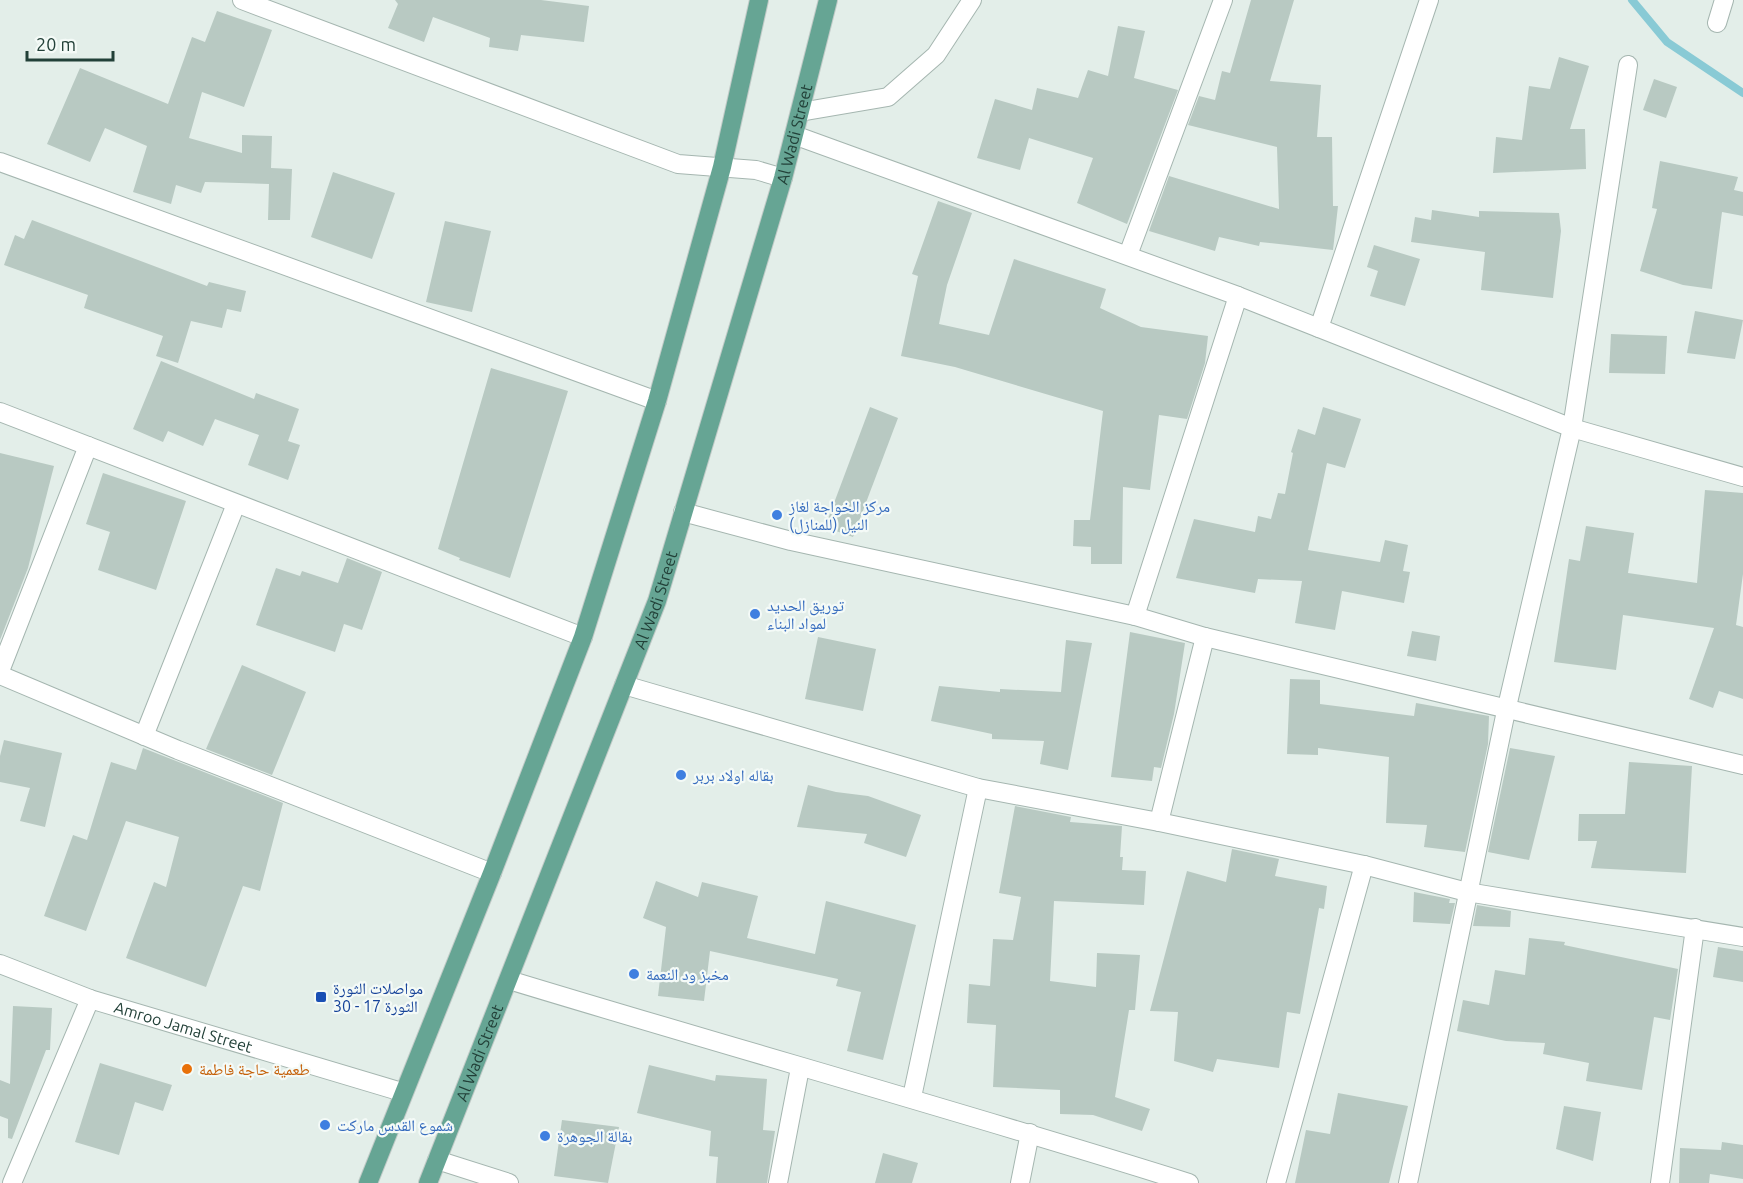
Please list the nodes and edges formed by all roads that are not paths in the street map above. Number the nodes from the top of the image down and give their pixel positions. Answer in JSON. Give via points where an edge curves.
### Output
{"nodes":[{"id":1,"x":242,"y":0,"type":"edge"},
{"id":2,"x":759,"y":0,"type":"edge"},
{"id":3,"x":828,"y":0,"type":"edge"},
{"id":4,"x":972,"y":0,"type":"edge"},
{"id":5,"x":1223,"y":0,"type":"edge"},
{"id":6,"x":1429,"y":0,"type":"edge"},
{"id":7,"x":1724,"y":0,"type":"edge"},
{"id":8,"x":1717,"y":23,"type":"dead end"},
{"id":9,"x":1628,"y":65,"type":"dead end"},
{"id":10,"x":800,"y":112,"type":"junction"},
{"id":11,"x":794,"y":135,"type":"junction"},
{"id":12,"x":0,"y":162,"type":"edge"},
{"id":13,"x":722,"y":167,"type":"junction"},
{"id":14,"x":783,"y":178,"type":"junction"},
{"id":15,"x":1128,"y":255,"type":"junction"},
{"id":16,"x":1238,"y":296,"type":"junction"},
{"id":17,"x":1319,"y":328,"type":"junction"},
{"id":18,"x":657,"y":401,"type":"junction"},
{"id":19,"x":0,"y":412,"type":"edge"},
{"id":20,"x":1572,"y":428,"type":"junction"},
{"id":21,"x":88,"y":446,"type":"junction"},
{"id":22,"x":1743,"y":477,"type":"edge"},
{"id":23,"x":236,"y":504,"type":"junction"},
{"id":24,"x":683,"y":512,"type":"junction"},
{"id":25,"x":1135,"y":616,"type":"junction"},
{"id":26,"x":583,"y":637,"type":"junction"},
{"id":27,"x":1205,"y":637,"type":"junction"},
{"id":28,"x":0,"y":671,"type":"edge"},
{"id":29,"x":0,"y":675,"type":"edge"},
{"id":30,"x":624,"y":685,"type":"junction"},
{"id":31,"x":1506,"y":711,"type":"junction"},
{"id":32,"x":144,"y":736,"type":"junction"},
{"id":33,"x":1743,"y":765,"type":"edge"},
{"id":34,"x":978,"y":788,"type":"junction"},
{"id":35,"x":1159,"y":822,"type":"junction"},
{"id":36,"x":1364,"y":866,"type":"junction"},
{"id":37,"x":492,"y":873,"type":"junction"},
{"id":38,"x":1467,"y":892,"type":"junction"},
{"id":39,"x":1695,"y":928,"type":"junction"},
{"id":40,"x":1743,"y":937,"type":"edge"},
{"id":41,"x":0,"y":964,"type":"edge"},
{"id":42,"x":509,"y":980,"type":"junction"},
{"id":43,"x":90,"y":999,"type":"junction"},
{"id":44,"x":800,"y":1068,"type":"junction"},
{"id":45,"x":402,"y":1092,"type":"junction"},
{"id":46,"x":912,"y":1097,"type":"junction"},
{"id":47,"x":1030,"y":1133,"type":"junction"},
{"id":48,"x":437,"y":1160,"type":"junction"},
{"id":49,"x":12,"y":1183,"type":"edge"},
{"id":50,"x":368,"y":1183,"type":"edge"},
{"id":51,"x":428,"y":1183,"type":"edge"},
{"id":52,"x":509,"y":1183,"type":"edge"},
{"id":53,"x":778,"y":1183,"type":"edge"},
{"id":54,"x":1020,"y":1183,"type":"edge"},
{"id":55,"x":1189,"y":1183,"type":"edge"},
{"id":56,"x":1276,"y":1183,"type":"edge"},
{"id":57,"x":1408,"y":1183,"type":"edge"},
{"id":58,"x":1660,"y":1183,"type":"edge"}],
"edges":[{"from":1,"to":13,"type":"street","via":[[657,157],[678,164]]},
{"from":2,"to":13,"type":"main road"},
{"from":3,"to":10,"type":"main road","name":"Al Wadi Street"},
{"from":4,"to":10,"type":"street","via":[[936,55],[888,98]]},
{"from":5,"to":15,"type":"street"},
{"from":6,"to":17,"type":"street"},
{"from":7,"to":8,"type":"street"},
{"from":9,"to":20,"type":"street"},
{"from":10,"to":11,"type":"main road","name":"Al Wadi Street"},
{"from":11,"to":14,"type":"main road","name":"Al Wadi Street"},
{"from":11,"to":15,"type":"street"},
{"from":12,"to":18,"type":"street"},
{"from":13,"to":14,"type":"street","via":[[756,170]]},
{"from":13,"to":18,"type":"main road"},
{"from":14,"to":24,"type":"main road","name":"Al Wadi Street"},
{"from":15,"to":16,"type":"street"},
{"from":16,"to":17,"type":"street"},
{"from":16,"to":25,"type":"street"},
{"from":17,"to":20,"type":"street"},
{"from":18,"to":26,"type":"main road"},
{"from":19,"to":21,"type":"street"},
{"from":20,"to":22,"type":"street"},
{"from":20,"to":31,"type":"street"},
{"from":21,"to":23,"type":"street"},
{"from":21,"to":28,"type":"street"},
{"from":23,"to":26,"type":"street"},
{"from":23,"to":32,"type":"street"},
{"from":24,"to":25,"type":"street","via":[[791,541]]},
{"from":24,"to":30,"type":"main road","name":"Al Wadi Street","via":[[657,601]]},
{"from":25,"to":27,"type":"street"},
{"from":26,"to":37,"type":"main road"},
{"from":27,"to":31,"type":"street"},
{"from":27,"to":35,"type":"street"},
{"from":29,"to":32,"type":"street"},
{"from":30,"to":34,"type":"street"},
{"from":30,"to":42,"type":"main road","name":"Al Wadi Street"},
{"from":31,"to":33,"type":"street"},
{"from":31,"to":38,"type":"street"},
{"from":32,"to":37,"type":"street"},
{"from":34,"to":35,"type":"street"},
{"from":34,"to":46,"type":"street"},
{"from":35,"to":36,"type":"street"},
{"from":36,"to":38,"type":"street"},
{"from":36,"to":56,"type":"street"},
{"from":37,"to":45,"type":"main road"},
{"from":38,"to":39,"type":"street"},
{"from":38,"to":57,"type":"street"},
{"from":39,"to":40,"type":"street"},
{"from":39,"to":58,"type":"street"},
{"from":41,"to":43,"type":"street","name":"Amroo Jamal Street"},
{"from":42,"to":44,"type":"street"},
{"from":42,"to":48,"type":"main road","name":"Al Wadi Street"},
{"from":43,"to":45,"type":"street","name":"Amroo Jamal Street"},
{"from":43,"to":49,"type":"street"},
{"from":44,"to":46,"type":"street"},
{"from":44,"to":53,"type":"street"},
{"from":45,"to":50,"type":"main road"},
{"from":46,"to":47,"type":"street"},
{"from":47,"to":54,"type":"street"},
{"from":47,"to":55,"type":"street"},
{"from":48,"to":51,"type":"main road","name":"Al Wadi Street"},
{"from":48,"to":52,"type":"street"}]}
